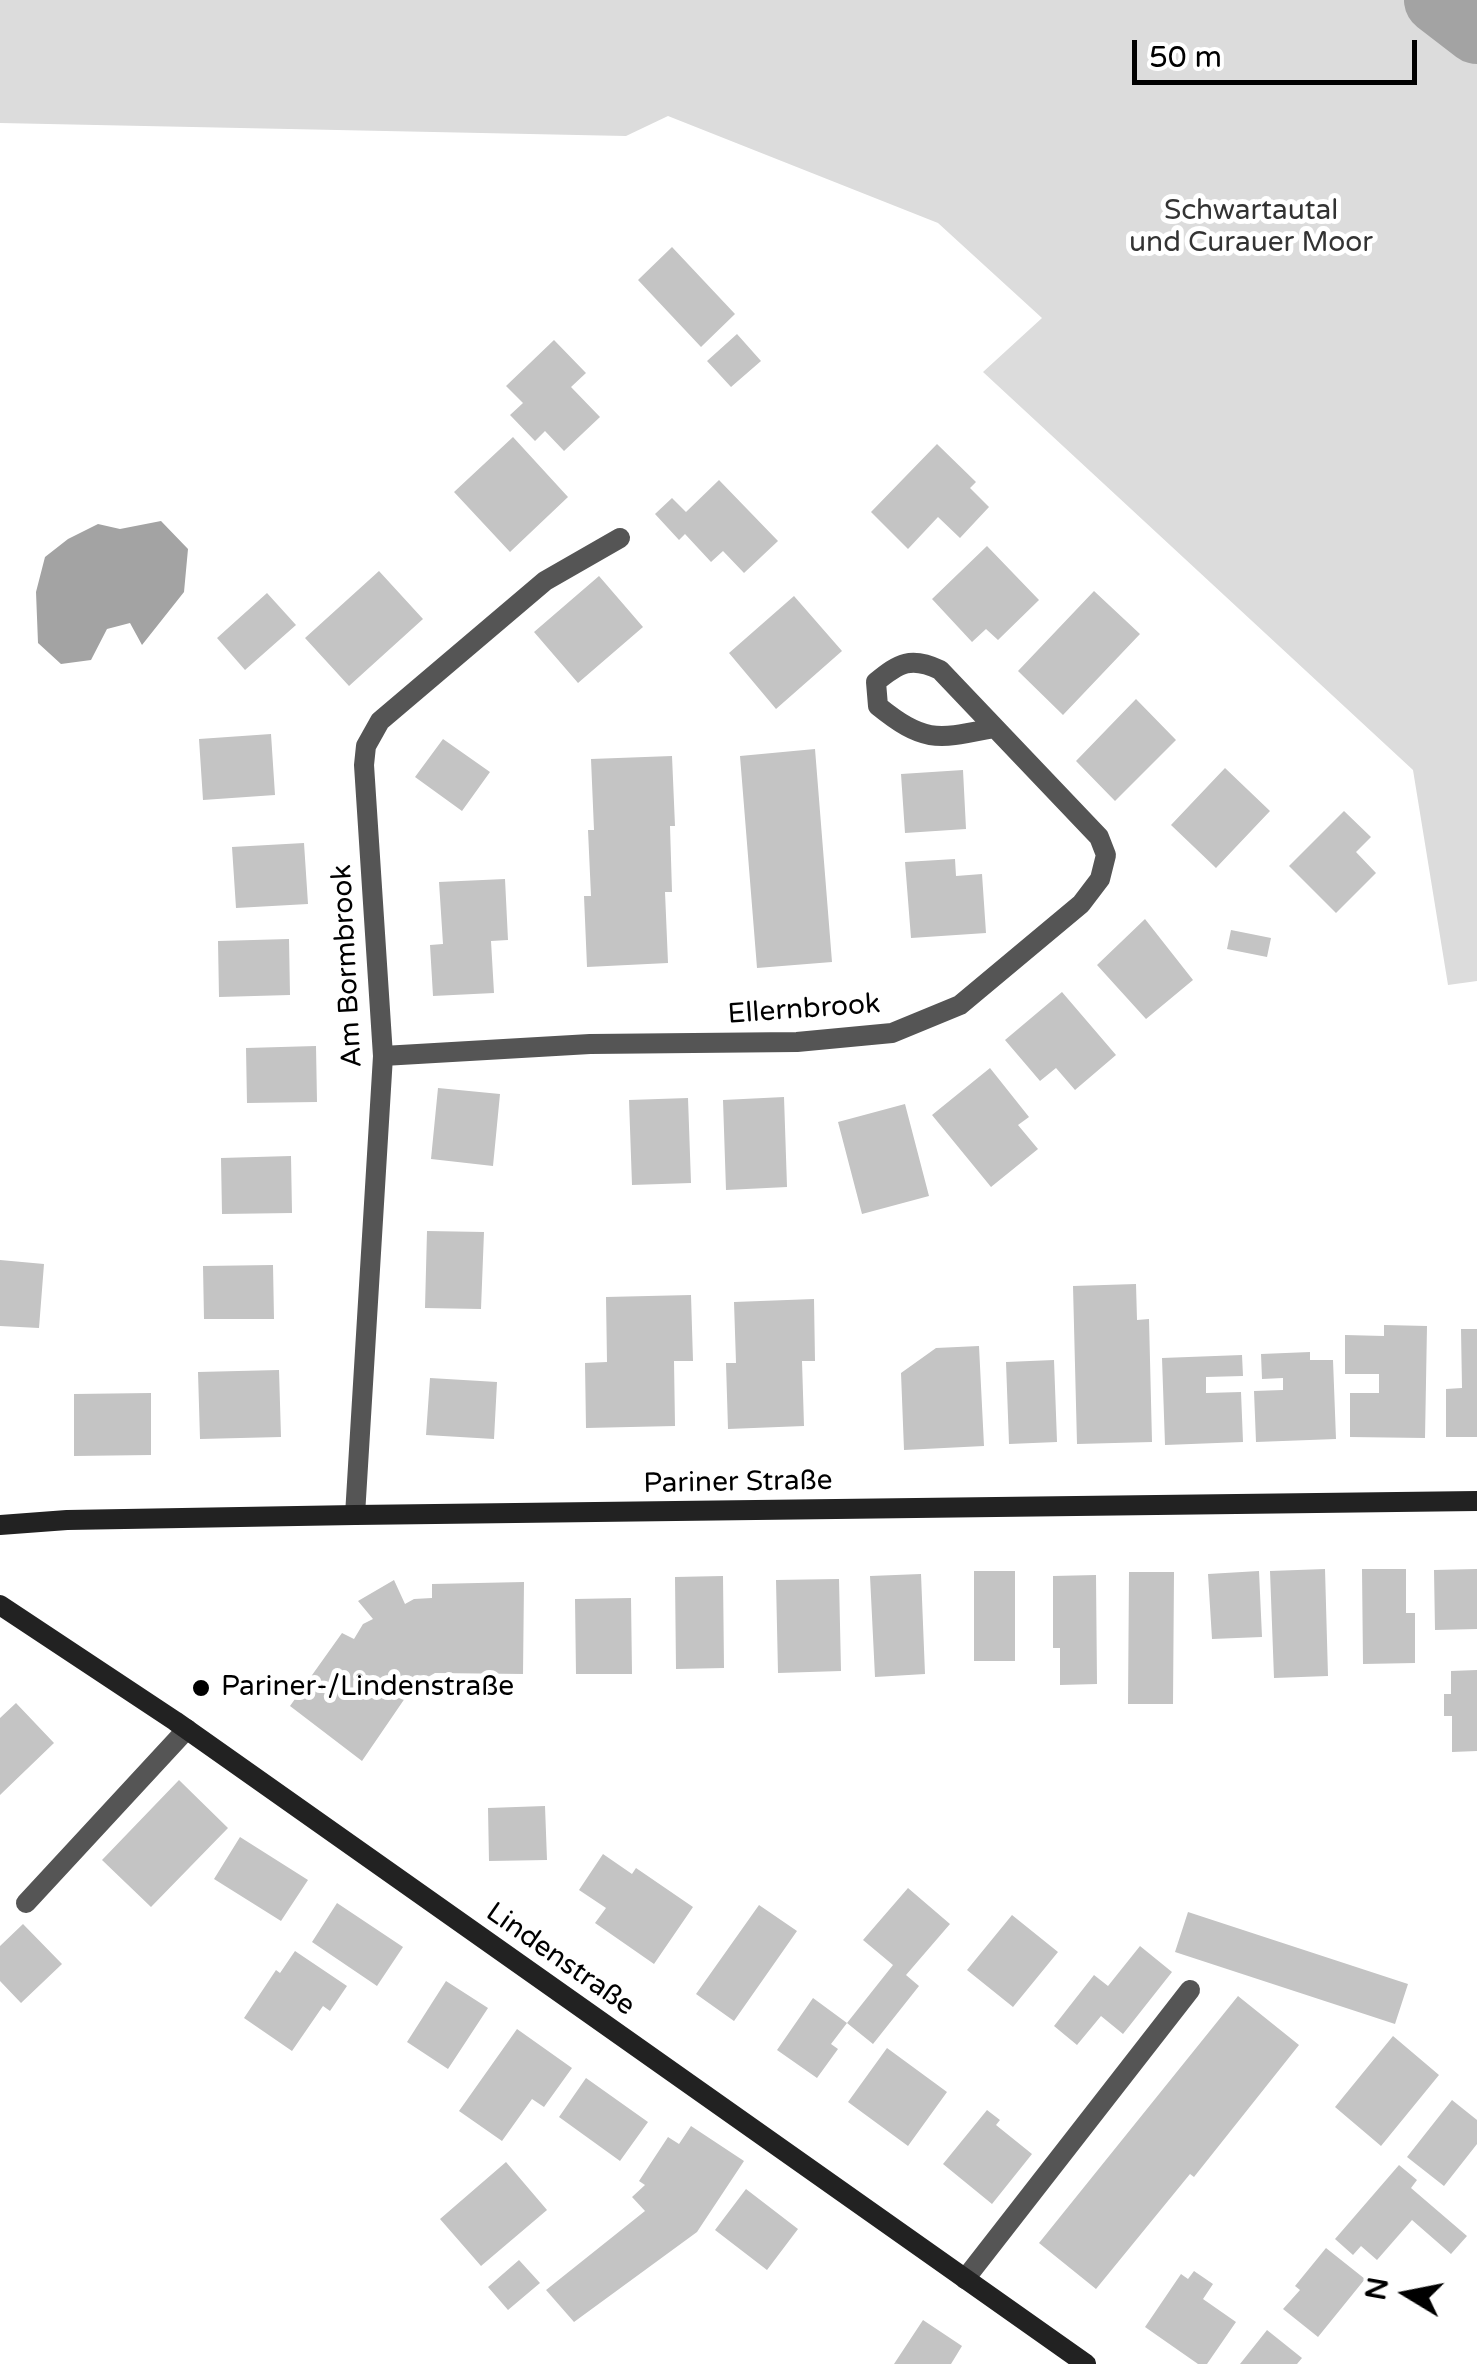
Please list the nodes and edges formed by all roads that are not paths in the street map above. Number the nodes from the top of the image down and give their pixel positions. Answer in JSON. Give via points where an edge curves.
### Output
{"nodes":[{"id":1,"x":620,"y":538,"type":"dead end"},
{"id":2,"x":994,"y":728,"type":"junction"},
{"id":3,"x":383,"y":1056,"type":"junction"},
{"id":4,"x":1477,"y":1500,"type":"edge"},
{"id":5,"x":355,"y":1514,"type":"junction"},
{"id":6,"x":0,"y":1525,"type":"edge"},
{"id":7,"x":0,"y":1605,"type":"edge"},
{"id":8,"x":186,"y":1729,"type":"junction"},
{"id":9,"x":26,"y":1903,"type":"dead end"},
{"id":10,"x":1190,"y":1990,"type":"dead end"},
{"id":11,"x":965,"y":2280,"type":"junction"},
{"id":12,"x":1086,"y":2364,"type":"edge"}],
"edges":[{"from":1,"to":3,"type":"street","name":"Am Bormbrook","via":[[545,581],[380,720],[366,746]]},
{"from":2,"to":2,"type":"street","name":"Ellernbrook","via":[[940,670],[920,660],[895,666],[876,682],[878,706],[907,729],[940,738]]},
{"from":2,"to":3,"type":"street","name":"Ellernbrook","via":[[1099,837],[1106,855],[1100,880],[1081,904],[960,1005],[892,1033],[797,1042]]},
{"from":3,"to":5,"type":"street","name":"Am Bormbrook"},
{"from":4,"to":5,"type":"street","name":"Pariner Straße"},
{"from":5,"to":6,"type":"street","name":"Pariner Straße"},
{"from":7,"to":8,"type":"street","name":"Lindenstraße"},
{"from":8,"to":9,"type":"street"},
{"from":8,"to":11,"type":"street","name":"Lindenstraße"},
{"from":10,"to":11,"type":"street"},
{"from":11,"to":12,"type":"street","name":"Lindenstraße"}]}
